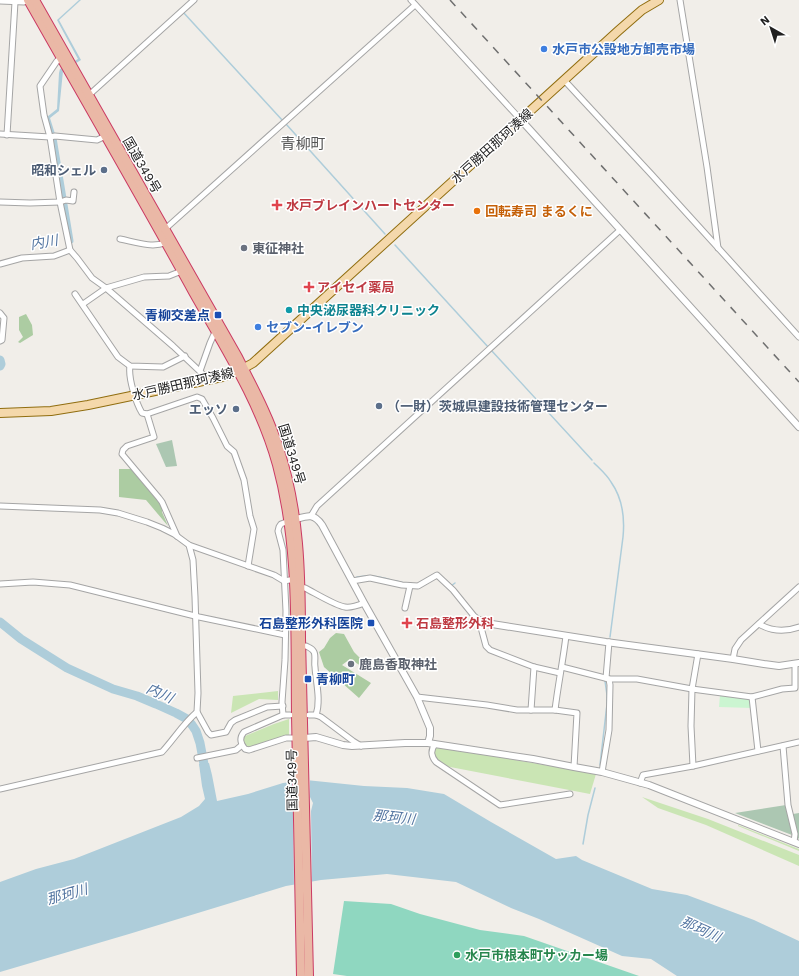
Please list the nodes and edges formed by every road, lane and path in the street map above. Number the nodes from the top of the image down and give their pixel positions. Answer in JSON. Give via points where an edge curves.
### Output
{"nodes":[{"id":1,"x":30,"y":0,"type":"edge"},
{"id":2,"x":194,"y":0,"type":"edge"},
{"id":3,"x":410,"y":0,"type":"edge"},
{"id":4,"x":659,"y":0,"type":"edge"},
{"id":5,"x":680,"y":0,"type":"edge"},
{"id":6,"x":0,"y":1,"type":"edge"},
{"id":7,"x":15,"y":2,"type":"junction"},
{"id":8,"x":415,"y":5,"type":"junction"},
{"id":9,"x":61,"y":58,"type":"junction"},
{"id":10,"x":564,"y":80,"type":"junction"},
{"id":11,"x":89,"y":95,"type":"junction"},
{"id":12,"x":521,"y":120,"type":"junction"},
{"id":13,"x":0,"y":134,"type":"edge"},
{"id":14,"x":7,"y":135,"type":"junction"},
{"id":15,"x":108,"y":135,"type":"junction"},
{"id":16,"x":50,"y":137,"type":"junction"},
{"id":17,"x":74,"y":192,"type":"dead end"},
{"id":18,"x":63,"y":201,"type":"junction"},
{"id":19,"x":0,"y":202,"type":"edge"},
{"id":20,"x":620,"y":230,"type":"junction"},
{"id":21,"x":163,"y":232,"type":"junction"},
{"id":22,"x":120,"y":239,"type":"dead end"},
{"id":23,"x":165,"y":243,"type":"junction"},
{"id":24,"x":719,"y":249,"type":"junction"},
{"id":25,"x":70,"y":250,"type":"junction"},
{"id":26,"x":0,"y":264,"type":"edge"},
{"id":27,"x":184,"y":270,"type":"junction"},
{"id":28,"x":106,"y":288,"type":"junction"},
{"id":29,"x":76,"y":294,"type":"dead end"},
{"id":30,"x":82,"y":304,"type":"junction"},
{"id":31,"x":0,"y":313,"type":"edge"},
{"id":32,"x":215,"y":332,"type":"junction"},
{"id":33,"x":799,"y":337,"type":"edge"},
{"id":34,"x":0,"y":341,"type":"edge"},
{"id":35,"x":185,"y":356,"type":"junction"},
{"id":36,"x":130,"y":366,"type":"junction"},
{"id":37,"x":200,"y":370,"type":"junction"},
{"id":38,"x":241,"y":370,"type":"junction"},
{"id":39,"x":209,"y":380,"type":"junction"},
{"id":40,"x":135,"y":395,"type":"junction"},
{"id":41,"x":0,"y":413,"type":"edge"},
{"id":42,"x":147,"y":414,"type":"junction"},
{"id":43,"x":799,"y":427,"type":"edge"},
{"id":44,"x":0,"y":506,"type":"edge"},
{"id":45,"x":311,"y":516,"type":"junction"},
{"id":46,"x":292,"y":520,"type":"junction"},
{"id":47,"x":178,"y":538,"type":"junction"},
{"id":48,"x":189,"y":546,"type":"junction"},
{"id":49,"x":248,"y":566,"type":"junction"},
{"id":50,"x":295,"y":579,"type":"junction"},
{"id":51,"x":284,"y":581,"type":"junction"},
{"id":52,"x":352,"y":581,"type":"junction"},
{"id":53,"x":0,"y":584,"type":"edge"},
{"id":54,"x":410,"y":586,"type":"junction"},
{"id":55,"x":301,"y":587,"type":"junction"},
{"id":56,"x":799,"y":587,"type":"edge"},
{"id":57,"x":364,"y":603,"type":"junction"},
{"id":58,"x":405,"y":608,"type":"dead end"},
{"id":59,"x":196,"y":616,"type":"junction"},
{"id":60,"x":479,"y":620,"type":"junction"},
{"id":61,"x":759,"y":624,"type":"junction"},
{"id":62,"x":799,"y":627,"type":"edge"},
{"id":63,"x":285,"y":635,"type":"junction"},
{"id":64,"x":566,"y":636,"type":"junction"},
{"id":65,"x":609,"y":642,"type":"junction"},
{"id":66,"x":306,"y":646,"type":"dead end"},
{"id":67,"x":698,"y":654,"type":"junction"},
{"id":68,"x":733,"y":659,"type":"junction"},
{"id":69,"x":797,"y":664,"type":"edge"},
{"id":70,"x":534,"y":667,"type":"junction"},
{"id":71,"x":562,"y":667,"type":"junction"},
{"id":72,"x":560,"y":673,"type":"junction"},
{"id":73,"x":607,"y":678,"type":"junction"},
{"id":74,"x":692,"y":689,"type":"junction"},
{"id":75,"x":417,"y":697,"type":"junction"},
{"id":76,"x":752,"y":697,"type":"junction"},
{"id":77,"x":283,"y":706,"type":"junction"},
{"id":78,"x":531,"y":710,"type":"junction"},
{"id":79,"x":555,"y":710,"type":"junction"},
{"id":80,"x":197,"y":712,"type":"junction"},
{"id":81,"x":283,"y":715,"type":"junction"},
{"id":82,"x":309,"y":715,"type":"dead end"},
{"id":83,"x":316,"y":715,"type":"junction"},
{"id":84,"x":290,"y":716,"type":"dead end"},
{"id":85,"x":300,"y":738,"type":"junction"},
{"id":86,"x":799,"y":742,"type":"edge"},
{"id":87,"x":431,"y":744,"type":"junction"},
{"id":88,"x":242,"y":745,"type":"junction"},
{"id":89,"x":361,"y":746,"type":"junction"},
{"id":90,"x":783,"y":746,"type":"junction"},
{"id":91,"x":300,"y":749,"type":"junction"},
{"id":92,"x":758,"y":751,"type":"junction"},
{"id":93,"x":197,"y":758,"type":"dead end"},
{"id":94,"x":693,"y":766,"type":"junction"},
{"id":95,"x":574,"y":767,"type":"junction"},
{"id":96,"x":602,"y":772,"type":"junction"},
{"id":97,"x":640,"y":783,"type":"junction"},
{"id":98,"x":0,"y":789,"type":"edge"},
{"id":99,"x":570,"y":794,"type":"dead end"},
{"id":100,"x":796,"y":843,"type":"edge"},
{"id":101,"x":301,"y":976,"type":"edge"},
{"id":102,"x":309,"y":976,"type":"edge"}],
"edges":[{"from":1,"to":7,"type":"street"},
{"from":1,"to":9,"type":"highway","name":"国道349号"},
{"from":1,"to":11,"type":"highway","name":"国道349号"},
{"from":2,"to":11,"type":"street"},
{"from":3,"to":8,"type":"street"},
{"from":4,"to":10,"type":"main road","name":"水戸勝田那珂湊線","via":[[636,16]]},
{"from":5,"to":24,"type":"street"},
{"from":6,"to":7,"type":"street"},
{"from":7,"to":14,"type":"street"},
{"from":8,"to":12,"type":"street"},
{"from":8,"to":21,"type":"street"},
{"from":9,"to":15,"type":"highway","name":"国道349号"},
{"from":9,"to":16,"type":"street","via":[[40,86]]},
{"from":10,"to":12,"type":"main road","name":"水戸勝田那珂湊線"},
{"from":10,"to":24,"type":"street"},
{"from":11,"to":15,"type":"highway","name":"国道349号"},
{"from":12,"to":20,"type":"street"},
{"from":12,"to":38,"type":"main road","name":"水戸勝田那珂湊線","via":[[261,357]]},
{"from":13,"to":14,"type":"street"},
{"from":14,"to":16,"type":"street"},
{"from":15,"to":16,"type":"street","via":[[97,140]]},
{"from":15,"to":21,"type":"highway","name":"国道349号"},
{"from":16,"to":18,"type":"street"},
{"from":17,"to":18,"type":"street","via":[[73,201]]},
{"from":18,"to":19,"type":"street"},
{"from":18,"to":25,"type":"street"},
{"from":20,"to":43,"type":"street"},
{"from":20,"to":45,"type":"street","via":[[317,506]]},
{"from":21,"to":23,"type":"highway","name":"国道349号"},
{"from":21,"to":27,"type":"highway","name":"国道349号"},
{"from":22,"to":23,"type":"street","via":[[152,246]]},
{"from":23,"to":27,"type":"highway","name":"国道349号"},
{"from":24,"to":33,"type":"street"},
{"from":25,"to":26,"type":"street","via":[[54,256],[22,258]]},
{"from":25,"to":28,"type":"street","via":[[92,278]]},
{"from":27,"to":28,"type":"street","via":[[169,276],[144,277]]},
{"from":27,"to":32,"type":"highway","name":"国道349号"},
{"from":27,"to":38,"type":"highway","name":"国道349号"},
{"from":28,"to":30,"type":"street"},
{"from":28,"to":35,"type":"street"},
{"from":29,"to":30,"type":"street"},
{"from":30,"to":36,"type":"street","via":[[118,357]]},
{"from":31,"to":34,"type":"street","via":[[4,318]]},
{"from":32,"to":37,"type":"street"},
{"from":32,"to":38,"type":"highway","name":"国道349号"},
{"from":35,"to":36,"type":"street","via":[[163,367]]},
{"from":35,"to":37,"type":"street"},
{"from":36,"to":40,"type":"street","via":[[129,372]]},
{"from":37,"to":39,"type":"street"},
{"from":38,"to":39,"type":"main road","name":"水戸勝田那珂湊線"},
{"from":38,"to":46,"type":"highway","name":"国道349号","via":[[273,450]]},
{"from":39,"to":40,"type":"main road","name":"水戸勝田那珂湊線"},
{"from":40,"to":41,"type":"main road","name":"水戸勝田那珂湊線","via":[[51,411]]},
{"from":40,"to":42,"type":"street","via":[[142,413]]},
{"from":42,"to":47,"type":"street","via":[[154,436],[127,446],[122,454],[162,502]]},
{"from":42,"to":49,"type":"street","via":[[197,397],[202,400],[227,446],[234,452],[244,480],[254,529]]},
{"from":44,"to":47,"type":"street","via":[[118,513],[162,528]]},
{"from":45,"to":46,"type":"street"},
{"from":45,"to":52,"type":"street","via":[[322,525]]},
{"from":46,"to":50,"type":"highway","name":"国道349号"},
{"from":46,"to":51,"type":"street","via":[[281,524],[278,531],[283,550]]},
{"from":46,"to":55,"type":"highway","name":"国道349号"},
{"from":47,"to":48,"type":"street"},
{"from":48,"to":49,"type":"street"},
{"from":48,"to":59,"type":"street","via":[[193,560]]},
{"from":49,"to":51,"type":"street"},
{"from":50,"to":51,"type":"street"},
{"from":50,"to":85,"type":"highway","name":"国道349号"},
{"from":51,"to":63,"type":"street"},
{"from":52,"to":54,"type":"street","via":[[370,578]]},
{"from":52,"to":57,"type":"street"},
{"from":53,"to":59,"type":"street","via":[[33,582],[70,585]]},
{"from":54,"to":58,"type":"street"},
{"from":54,"to":60,"type":"street","via":[[418,586],[437,574]]},
{"from":55,"to":57,"type":"street","via":[[346,607]]},
{"from":55,"to":85,"type":"highway","name":"国道349号"},
{"from":56,"to":61,"type":"street"},
{"from":57,"to":75,"type":"street"},
{"from":59,"to":63,"type":"street"},
{"from":59,"to":80,"type":"street"},
{"from":60,"to":64,"type":"street"},
{"from":60,"to":70,"type":"street","via":[[486,646],[490,650]]},
{"from":61,"to":62,"type":"street","via":[[778,630]]},
{"from":61,"to":68,"type":"street","via":[[737,644]]},
{"from":63,"to":77,"type":"street"},
{"from":64,"to":65,"type":"street"},
{"from":64,"to":71,"type":"street"},
{"from":65,"to":67,"type":"street"},
{"from":65,"to":73,"type":"street"},
{"from":66,"to":83,"type":"street","via":[[315,653],[318,688]]},
{"from":67,"to":68,"type":"street"},
{"from":67,"to":74,"type":"street"},
{"from":68,"to":69,"type":"street","via":[[779,666]]},
{"from":69,"to":76,"type":"street","via":[[795,688]]},
{"from":70,"to":72,"type":"street"},
{"from":70,"to":78,"type":"street"},
{"from":71,"to":72,"type":"street"},
{"from":71,"to":73,"type":"street"},
{"from":72,"to":79,"type":"street"},
{"from":73,"to":74,"type":"street","via":[[637,679]]},
{"from":73,"to":96,"type":"street","via":[[610,685],[609,730]]},
{"from":74,"to":76,"type":"street"},
{"from":74,"to":94,"type":"street"},
{"from":75,"to":78,"type":"street"},
{"from":75,"to":87,"type":"street","via":[[430,728]]},
{"from":76,"to":92,"type":"street"},
{"from":77,"to":80,"type":"street","via":[[267,707],[241,717],[231,724],[226,732],[211,735]]},
{"from":77,"to":81,"type":"street"},
{"from":78,"to":79,"type":"street"},
{"from":79,"to":95,"type":"street","via":[[577,713]]},
{"from":80,"to":98,"type":"street","via":[[162,752]]},
{"from":81,"to":84,"type":"street"},
{"from":81,"to":88,"type":"street","via":[[244,732],[240,739]]},
{"from":82,"to":83,"type":"street"},
{"from":83,"to":89,"type":"street"},
{"from":85,"to":88,"type":"street","via":[[286,738],[249,750]]},
{"from":85,"to":89,"type":"street","via":[[316,737]]},
{"from":85,"to":91,"type":"highway","name":"国道349号"},
{"from":86,"to":90,"type":"street"},
{"from":87,"to":89,"type":"street"},
{"from":87,"to":95,"type":"street"},
{"from":87,"to":99,"type":"street","via":[[431,756],[436,762],[500,805]]},
{"from":88,"to":93,"type":"street","via":[[236,750]]},
{"from":90,"to":92,"type":"street"},
{"from":90,"to":100,"type":"street","via":[[788,805]]},
{"from":91,"to":101,"type":"highway","name":"国道349号"},
{"from":91,"to":102,"type":"highway","name":"国道349号"},
{"from":92,"to":94,"type":"street"},
{"from":94,"to":97,"type":"street","via":[[643,775]]},
{"from":95,"to":96,"type":"street"},
{"from":96,"to":97,"type":"street"},
{"from":97,"to":100,"type":"street"}]}
